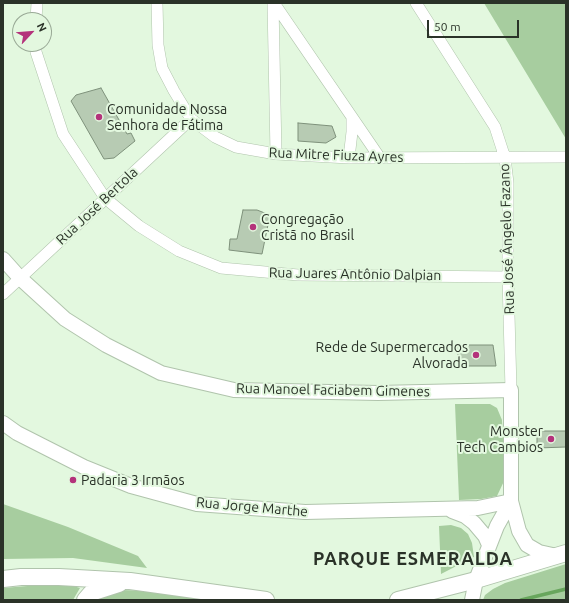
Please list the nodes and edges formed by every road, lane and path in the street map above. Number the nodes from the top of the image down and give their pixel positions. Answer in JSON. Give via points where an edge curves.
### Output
{"nodes":[{"id":1,"x":157,"y":3,"type":"edge"},
{"id":2,"x":274,"y":3,"type":"edge"},
{"id":3,"x":416,"y":3,"type":"edge"},
{"id":4,"x":36,"y":52,"type":"edge"},
{"id":5,"x":352,"y":118,"type":"junction"},
{"id":6,"x":191,"y":119,"type":"junction"},
{"id":7,"x":276,"y":154,"type":"junction"},
{"id":8,"x":566,"y":157,"type":"edge"},
{"id":9,"x":349,"y":158,"type":"junction"},
{"id":10,"x":380,"y":158,"type":"junction"},
{"id":11,"x":505,"y":158,"type":"junction"},
{"id":12,"x":105,"y":198,"type":"junction"},
{"id":13,"x":3,"y":259,"type":"edge"},
{"id":14,"x":508,"y":277,"type":"junction"},
{"id":15,"x":20,"y":278,"type":"junction"},
{"id":16,"x":3,"y":294,"type":"edge"},
{"id":17,"x":511,"y":390,"type":"junction"},
{"id":18,"x":3,"y":422,"type":"edge"},
{"id":19,"x":511,"y":500,"type":"junction"},
{"id":20,"x":446,"y":510,"type":"junction"},
{"id":21,"x":489,"y":545,"type":"junction"},
{"id":22,"x":562,"y":555,"type":"edge"},
{"id":23,"x":3,"y":579,"type":"edge"},
{"id":24,"x":476,"y":580,"type":"junction"},
{"id":25,"x":130,"y":581,"type":"junction"},
{"id":26,"x":85,"y":600,"type":"edge"},
{"id":27,"x":266,"y":600,"type":"edge"},
{"id":28,"x":398,"y":600,"type":"edge"},
{"id":29,"x":472,"y":600,"type":"edge"}],
"edges":[{"from":1,"to":6,"type":"street","name":"Rua Mitre Fiuza Ayres","via":[[158,45],[162,68]]},
{"from":2,"to":5,"type":"street"},
{"from":2,"to":7,"type":"street"},
{"from":3,"to":11,"type":"street","name":"Rua José Ângelo Fazano","via":[[495,127]]},
{"from":4,"to":12,"type":"street","name":"Rua Juares Antônio Dalpian","via":[[63,134]]},
{"from":5,"to":9,"type":"street"},
{"from":5,"to":10,"type":"street"},
{"from":6,"to":7,"type":"street","name":"Rua Mitre Fiuza Ayres","via":[[215,138],[236,147]]},
{"from":6,"to":12,"type":"street","name":"Rua José Bertola"},
{"from":7,"to":9,"type":"street","name":"Rua Mitre Fiuza Ayres"},
{"from":8,"to":11,"type":"street","name":"Rua Mitre Fiuza Ayres"},
{"from":9,"to":10,"type":"street","name":"Rua Mitre Fiuza Ayres"},
{"from":10,"to":11,"type":"street","name":"Rua Mitre Fiuza Ayres"},
{"from":11,"to":14,"type":"street","name":"Rua José Ângelo Fazano","via":[[508,182]]},
{"from":12,"to":14,"type":"street","name":"Rua Juares Antônio Dalpian","via":[[139,226],[179,251],[220,268],[298,275]]},
{"from":12,"to":15,"type":"street","name":"Rua José Bertola"},
{"from":13,"to":15,"type":"street","name":"Rua Manoel Faciabem Gimenes"},
{"from":14,"to":17,"type":"street","name":"Rua José Ângelo Fazano"},
{"from":15,"to":16,"type":"street","name":"Rua José Bertola"},
{"from":15,"to":17,"type":"street","name":"Rua Manoel Faciabem Gimenes","via":[[65,319],[106,345],[162,373],[234,390],[378,393]]},
{"from":17,"to":19,"type":"street","name":"Rua José Ângelo Fazano"},
{"from":18,"to":20,"type":"street","name":"Rua Jorge Marthe","via":[[17,433],[84,468],[131,486],[197,504],[304,512]]},
{"from":19,"to":20,"type":"street","name":"Rua Jorge Marthe","via":[[492,506]]},
{"from":19,"to":21,"type":"street","name":"Rua José Ângelo Fazano"},
{"from":19,"to":22,"type":"street","name":"Rua José Ângelo Fazano","via":[[519,531],[527,545],[539,552]]},
{"from":20,"to":21,"type":"street","name":"Rua Jorge Marthe","via":[[464,516],[474,523]]},
{"from":21,"to":24,"type":"street","name":"Rua José Ângelo Fazano"},
{"from":22,"to":24,"type":"main road"},
{"from":23,"to":25,"type":"main road","via":[[59,577]]},
{"from":24,"to":28,"type":"main road"},
{"from":24,"to":29,"type":"street","name":"Rua José Ângelo Fazano"},
{"from":25,"to":26,"type":"main road","via":[[91,593]]},
{"from":25,"to":27,"type":"main road"}]}
